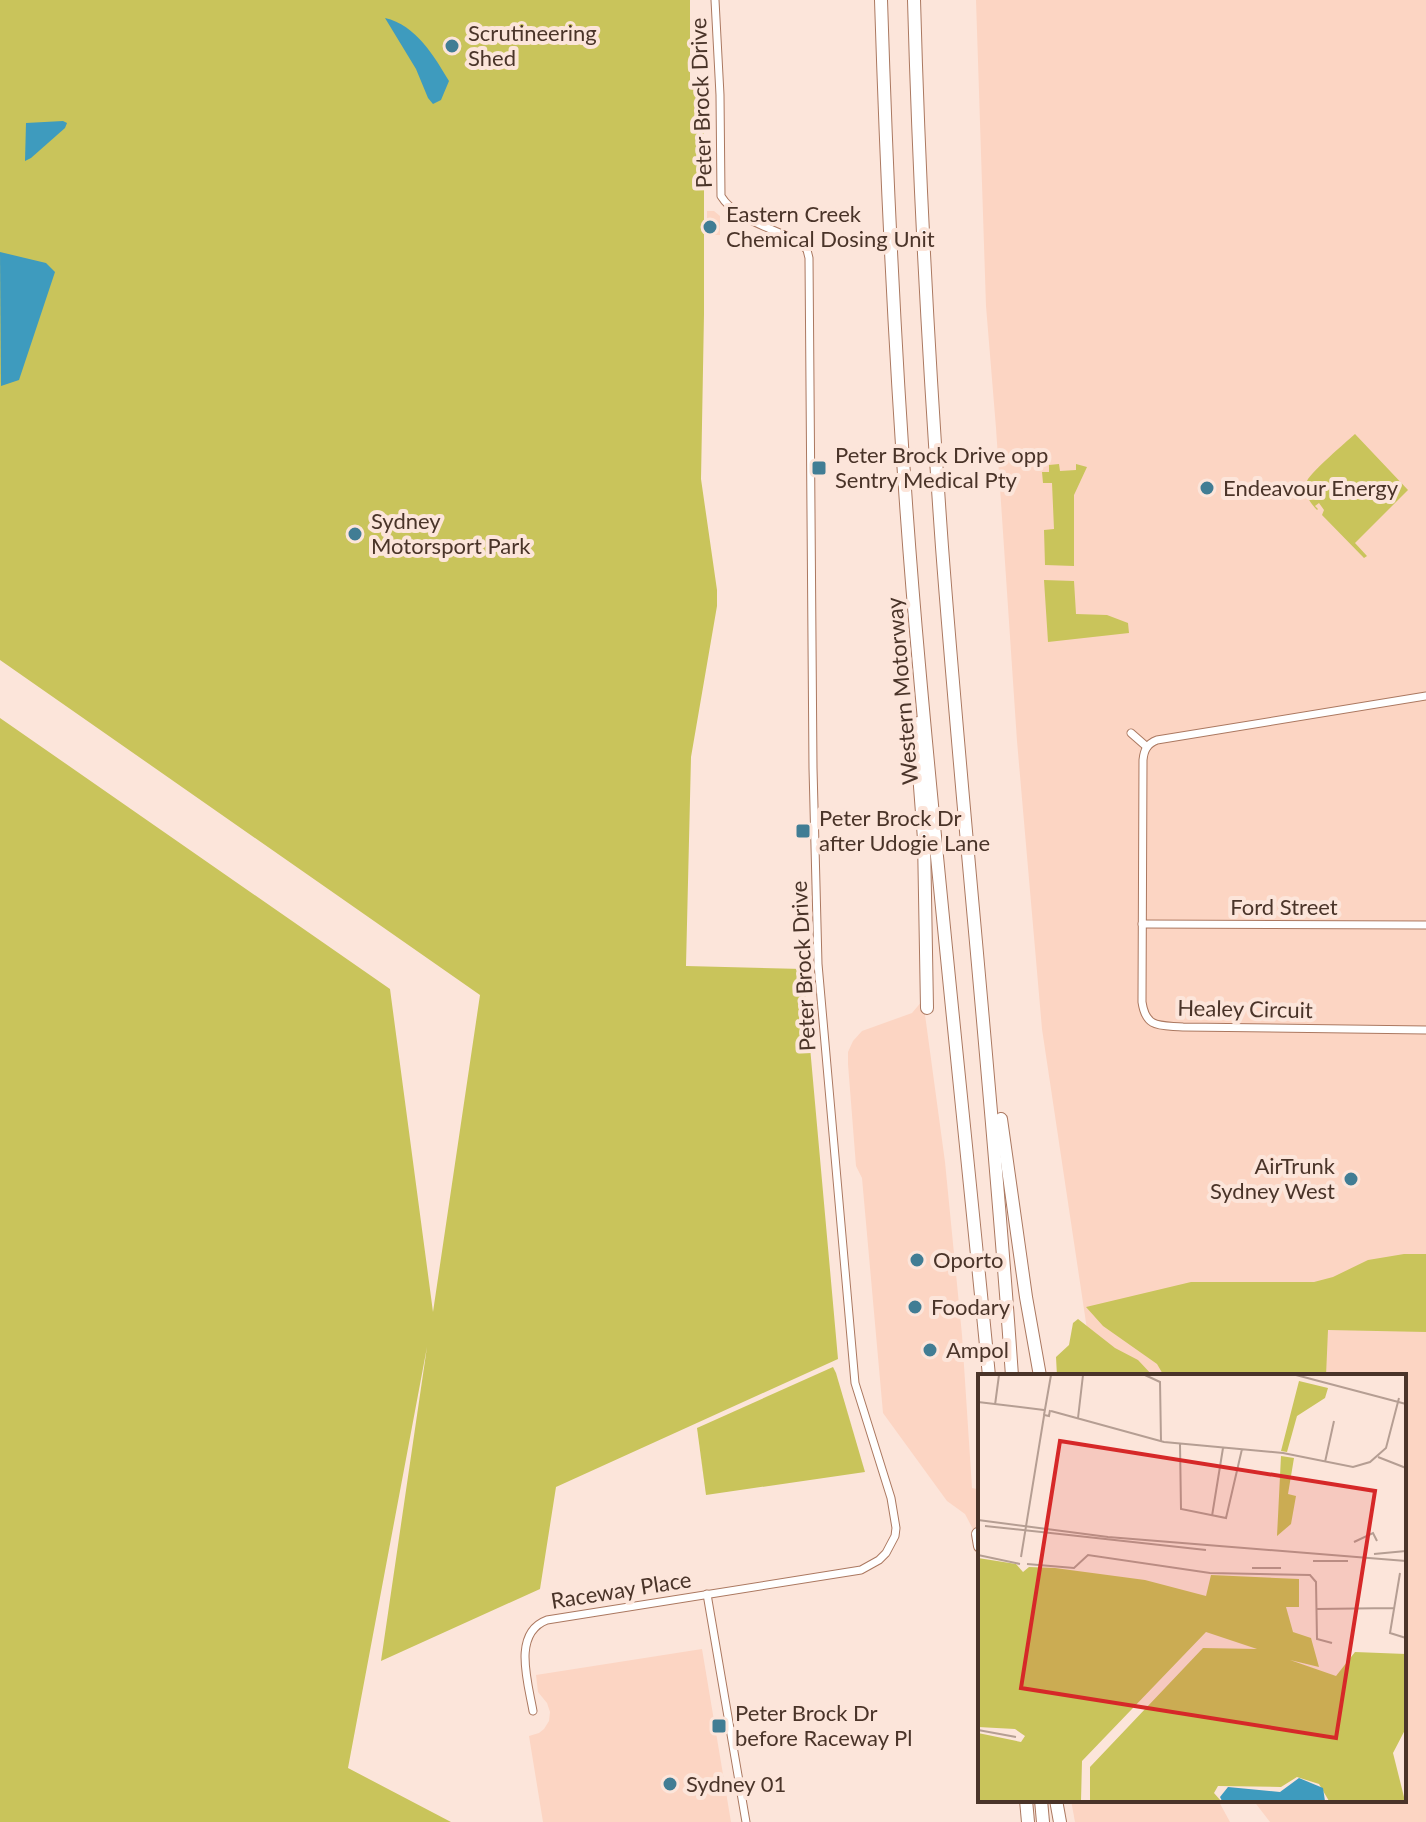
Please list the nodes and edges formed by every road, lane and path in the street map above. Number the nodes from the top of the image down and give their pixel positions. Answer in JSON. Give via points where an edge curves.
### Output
{"nodes":[{"id":1,"x":715,"y":0,"type":"edge"},
{"id":2,"x":881,"y":0,"type":"edge"},
{"id":3,"x":914,"y":0,"type":"edge"},
{"id":4,"x":919,"y":664,"type":"junction"},
{"id":5,"x":1426,"y":696,"type":"edge"},
{"id":6,"x":1131,"y":733,"type":"dead end"},
{"id":7,"x":1147,"y":747,"type":"junction"},
{"id":8,"x":1142,"y":924,"type":"junction"},
{"id":9,"x":1426,"y":925,"type":"edge"},
{"id":10,"x":927,"y":1008,"type":"dead end"},
{"id":11,"x":1426,"y":1030,"type":"edge"},
{"id":12,"x":992,"y":1108,"type":"junction"},
{"id":13,"x":989,"y":1374,"type":"edge"},
{"id":14,"x":1012,"y":1374,"type":"edge"},
{"id":15,"x":1040,"y":1374,"type":"edge"},
{"id":16,"x":707,"y":1594,"type":"junction"},
{"id":17,"x":533,"y":1711,"type":"dead end"},
{"id":18,"x":1026,"y":1802,"type":"edge"},
{"id":19,"x":1041,"y":1802,"type":"edge"},
{"id":20,"x":1056,"y":1802,"type":"edge"},
{"id":21,"x":746,"y":1822,"type":"edge"},
{"id":22,"x":1028,"y":1822,"type":"edge"},
{"id":23,"x":1043,"y":1822,"type":"edge"},
{"id":24,"x":1060,"y":1822,"type":"edge"}],
"edges":[{"from":1,"to":16,"type":"street","name":"Peter Brock Drive","via":[[721,196],[742,215],[802,244],[809,258],[818,973],[855,1383],[896,1528],[886,1553],[861,1570]]},
{"from":2,"to":4,"type":"highway","name":"Western Motorway","via":[[894,303]]},
{"from":3,"to":12,"type":"highway","via":[[936,456]]},
{"from":4,"to":10,"type":"highway"},
{"from":4,"to":13,"type":"highway","name":"Western Motorway"},
{"from":5,"to":7,"type":"street","via":[[1157,740]]},
{"from":6,"to":7,"type":"street"},
{"from":7,"to":8,"type":"street","name":"Healey Circuit"},
{"from":8,"to":9,"type":"street","name":"Ford Street"},
{"from":8,"to":11,"type":"street","name":"Healey Circuit","via":[[1142,1002],[1144,1015],[1156,1025]]},
{"from":12,"to":14,"type":"highway"},
{"from":12,"to":15,"type":"highway","via":[[1000,1114]]},
{"from":16,"to":17,"type":"street","name":"Raceway Place","via":[[538,1623],[525,1651]]},
{"from":16,"to":21,"type":"street"},
{"from":18,"to":22,"type":"highway"},
{"from":19,"to":23,"type":"highway"},
{"from":20,"to":24,"type":"highway"}]}
